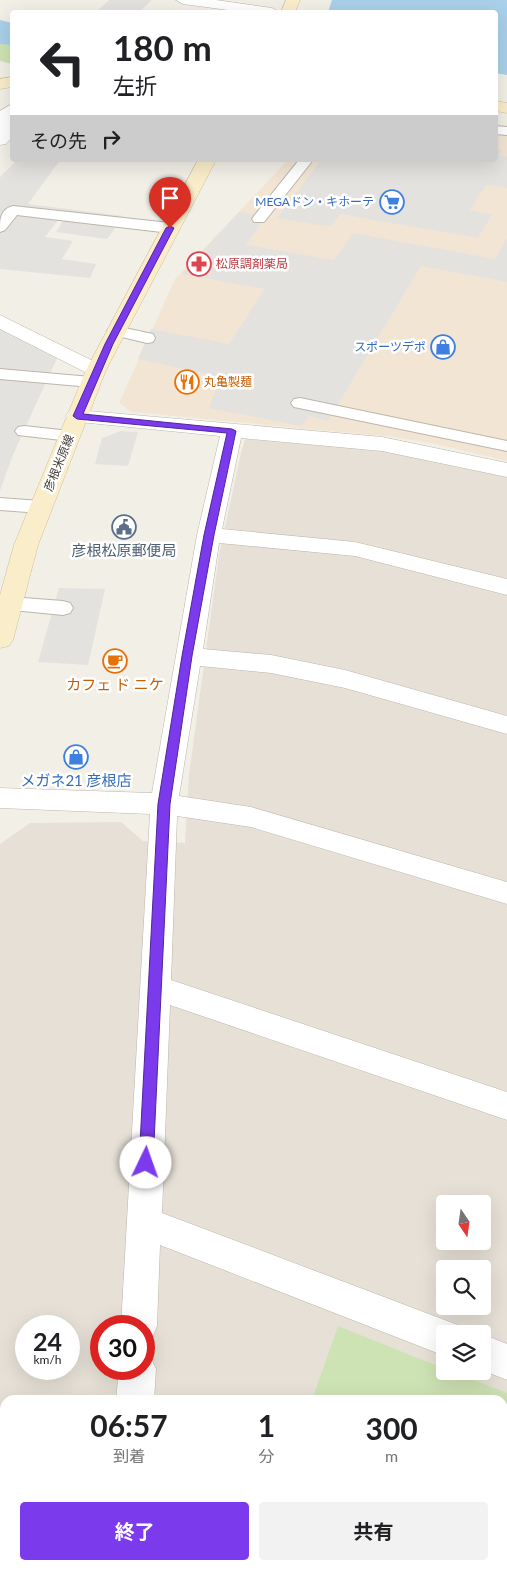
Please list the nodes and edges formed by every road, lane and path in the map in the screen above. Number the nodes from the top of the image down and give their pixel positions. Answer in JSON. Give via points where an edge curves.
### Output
{"nodes":[{"id":1,"x":184,"y":0,"type":"edge"},
{"id":2,"x":243,"y":4,"type":"edge"},
{"id":3,"x":265,"y":10,"type":"edge"},
{"id":4,"x":10,"y":111,"type":"edge"},
{"id":5,"x":0,"y":140,"type":"edge"},
{"id":6,"x":206,"y":162,"type":"edge"},
{"id":7,"x":304,"y":162,"type":"edge"},
{"id":8,"x":259,"y":218,"type":"dead end"},
{"id":9,"x":0,"y":227,"type":"edge"},
{"id":10,"x":170,"y":228,"type":"junction"},
{"id":11,"x":0,"y":321,"type":"edge"},
{"id":12,"x":115,"y":331,"type":"junction"},
{"id":13,"x":147,"y":338,"type":"dead end"},
{"id":14,"x":0,"y":374,"type":"edge"},
{"id":15,"x":94,"y":376,"type":"junction"},
{"id":16,"x":300,"y":403,"type":"dead end"},
{"id":17,"x":77,"y":416,"type":"junction"},
{"id":18,"x":24,"y":431,"type":"dead end"},
{"id":19,"x":232,"y":431,"type":"junction"},
{"id":20,"x":70,"y":436,"type":"junction"},
{"id":21,"x":507,"y":446,"type":"edge"},
{"id":22,"x":507,"y":470,"type":"edge"},
{"id":23,"x":0,"y":504,"type":"edge"},
{"id":24,"x":41,"y":507,"type":"junction"},
{"id":25,"x":209,"y":535,"type":"junction"},
{"id":26,"x":507,"y":588,"type":"edge"},
{"id":27,"x":10,"y":604,"type":"junction"},
{"id":28,"x":63,"y":608,"type":"dead end"},
{"id":29,"x":1,"y":631,"type":"edge"},
{"id":30,"x":187,"y":656,"type":"junction"},
{"id":31,"x":507,"y":725,"type":"edge"},
{"id":32,"x":0,"y":798,"type":"edge"},
{"id":33,"x":164,"y":804,"type":"junction"},
{"id":34,"x":507,"y":893,"type":"edge"},
{"id":35,"x":154,"y":987,"type":"junction"},
{"id":36,"x":507,"y":1106,"type":"edge"},
{"id":37,"x":143,"y":1222,"type":"junction"},
{"id":38,"x":139,"y":1315,"type":"edge"},
{"id":39,"x":436,"y":1335,"type":"edge"},
{"id":40,"x":491,"y":1356,"type":"edge"},
{"id":41,"x":507,"y":1362,"type":"edge"},
{"id":42,"x":136,"y":1380,"type":"edge"},
{"id":43,"x":135,"y":1395,"type":"edge"}],
"edges":[{"from":1,"to":2,"type":"street"},
{"from":2,"to":3,"type":"street"},
{"from":4,"to":5,"type":"street","via":[[7,114],[7,133]]},
{"from":6,"to":10,"type":"main road","name":"彦根米原線"},
{"from":7,"to":8,"type":"lane"},
{"from":9,"to":10,"type":"lane","via":[[13,210]]},
{"from":10,"to":12,"type":"main road","name":"彦根米原線"},
{"from":11,"to":15,"type":"street"},
{"from":12,"to":13,"type":"lane"},
{"from":12,"to":15,"type":"main road","name":"彦根米原線"},
{"from":14,"to":15,"type":"lane"},
{"from":15,"to":17,"type":"main road","name":"彦根米原線"},
{"from":16,"to":21,"type":"lane"},
{"from":17,"to":19,"type":"street"},
{"from":17,"to":20,"type":"main road","name":"彦根米原線"},
{"from":18,"to":20,"type":"lane"},
{"from":19,"to":22,"type":"street","via":[[382,444]]},
{"from":19,"to":25,"type":"street"},
{"from":20,"to":24,"type":"main road","name":"彦根米原線"},
{"from":23,"to":24,"type":"lane"},
{"from":24,"to":27,"type":"main road","name":"彦根米原線","via":[[26,545]]},
{"from":25,"to":26,"type":"street","via":[[355,549]]},
{"from":25,"to":30,"type":"street"},
{"from":27,"to":28,"type":"lane"},
{"from":27,"to":29,"type":"main road","name":"彦根米原線"},
{"from":30,"to":31,"type":"street","via":[[271,664],[345,679]]},
{"from":30,"to":33,"type":"street"},
{"from":32,"to":33,"type":"street"},
{"from":33,"to":34,"type":"street","via":[[251,817]]},
{"from":33,"to":35,"type":"street"},
{"from":35,"to":36,"type":"street"},
{"from":35,"to":37,"type":"street"},
{"from":37,"to":38,"type":"street"},
{"from":37,"to":39,"type":"street"},
{"from":40,"to":41,"type":"street"},
{"from":42,"to":43,"type":"street"}]}
